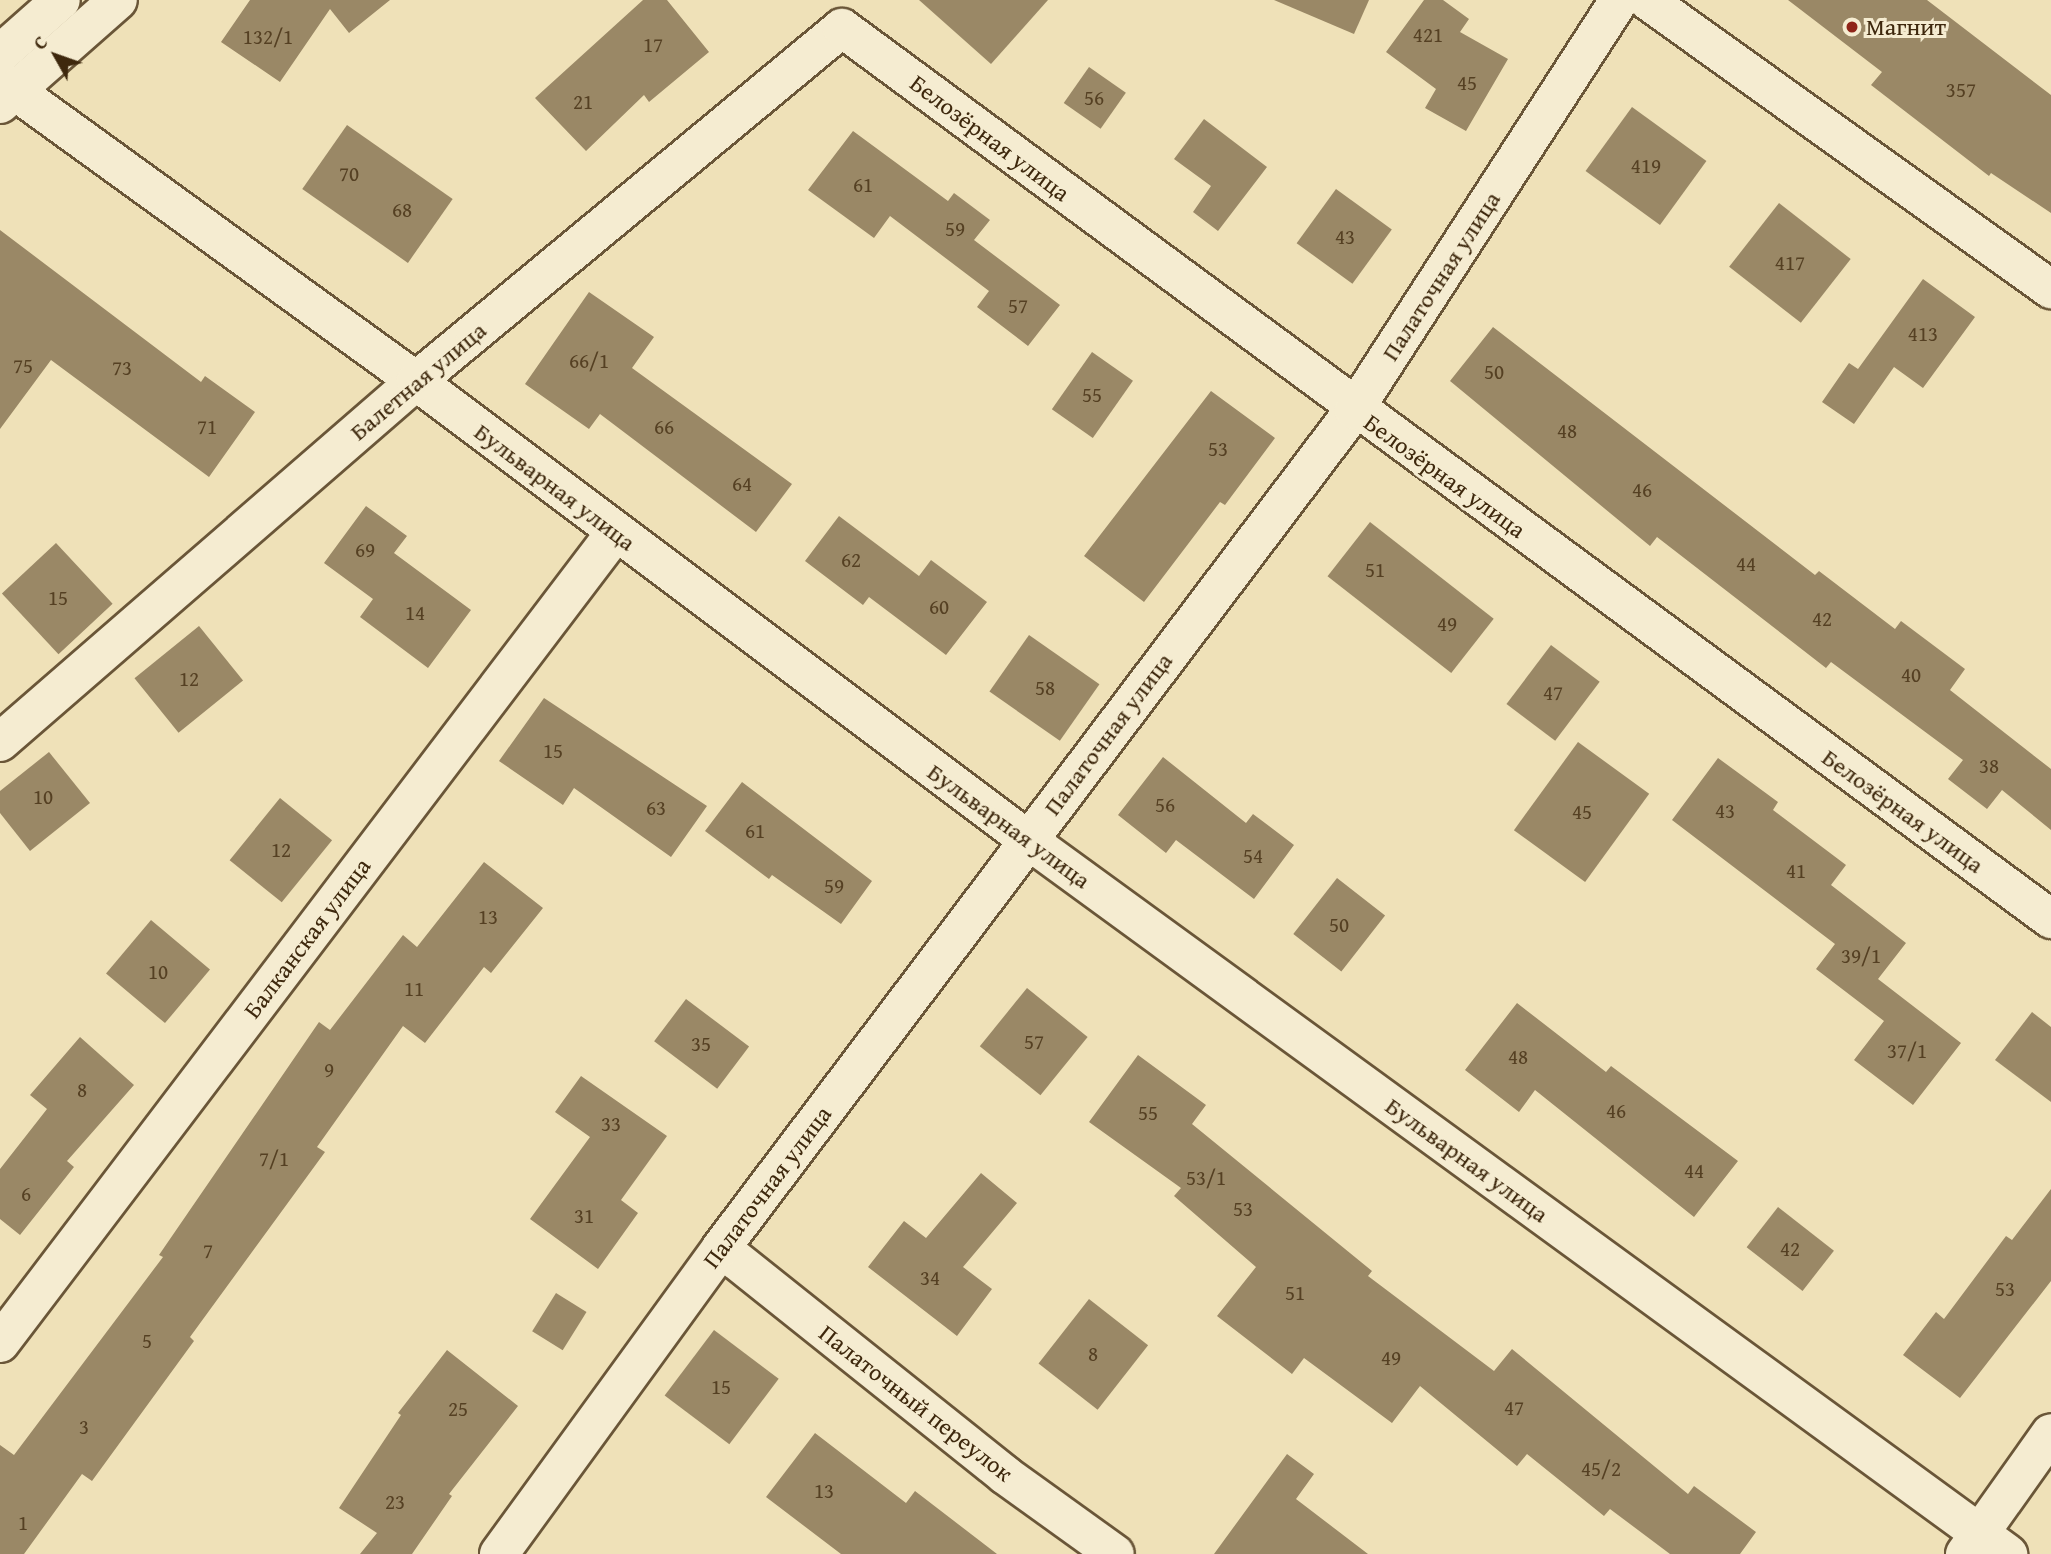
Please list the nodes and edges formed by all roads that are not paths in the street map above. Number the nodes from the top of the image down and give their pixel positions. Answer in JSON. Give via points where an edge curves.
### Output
{"nodes":[{"id":1,"x":61,"y":0,"type":"edge"},
{"id":2,"x":118,"y":0,"type":"edge"},
{"id":3,"x":1619,"y":0,"type":"edge"},
{"id":4,"x":1647,"y":0,"type":"edge"},
{"id":5,"x":842,"y":28,"type":"joint"},
{"id":6,"x":0,"y":54,"type":"edge"},
{"id":7,"x":6,"y":91,"type":"edge"},
{"id":8,"x":2051,"y":289,"type":"edge"},
{"id":9,"x":416,"y":382,"type":"junction"},
{"id":10,"x":1354,"y":410,"type":"junction"},
{"id":11,"x":615,"y":533,"type":"junction"},
{"id":12,"x":0,"y":742,"type":"edge"},
{"id":13,"x":1028,"y":840,"type":"junction"},
{"id":14,"x":2051,"y":919,"type":"edge"},
{"id":15,"x":721,"y":1248,"type":"junction"},
{"id":16,"x":0,"y":1343,"type":"edge"},
{"id":17,"x":2051,"y":1433,"type":"edge"},
{"id":18,"x":1984,"y":1547,"type":"edge"},
{"id":19,"x":499,"y":1554,"type":"edge"},
{"id":20,"x":1115,"y":1554,"type":"edge"}],
"edges":[{"from":1,"to":6,"type":"street"},
{"from":2,"to":7,"type":"street"},
{"from":3,"to":10,"type":"street","name":"Палаточная улица"},
{"from":4,"to":8,"type":"street"},
{"from":5,"to":9,"type":"street","name":"Балетная улица"},
{"from":5,"to":10,"type":"street","name":"Белозёрная улица"},
{"from":7,"to":9,"type":"street","name":"Бульварная улица"},
{"from":9,"to":11,"type":"street","name":"Бульварная улица"},
{"from":9,"to":12,"type":"street","name":"Балетная улица"},
{"from":10,"to":13,"type":"street","name":"Палаточная улица"},
{"from":10,"to":14,"type":"street","name":"Белозёрная улица"},
{"from":11,"to":13,"type":"street","name":"Бульварная улица"},
{"from":11,"to":16,"type":"street","name":"Балканская улица"},
{"from":13,"to":15,"type":"street","name":"Палаточная улица"},
{"from":13,"to":18,"type":"street","name":"Бульварная улица"},
{"from":15,"to":19,"type":"street","name":"Палаточная улица"},
{"from":15,"to":20,"type":"street","name":"Палаточный переулок","via":[[1005,1475]]},
{"from":17,"to":18,"type":"street"}]}
